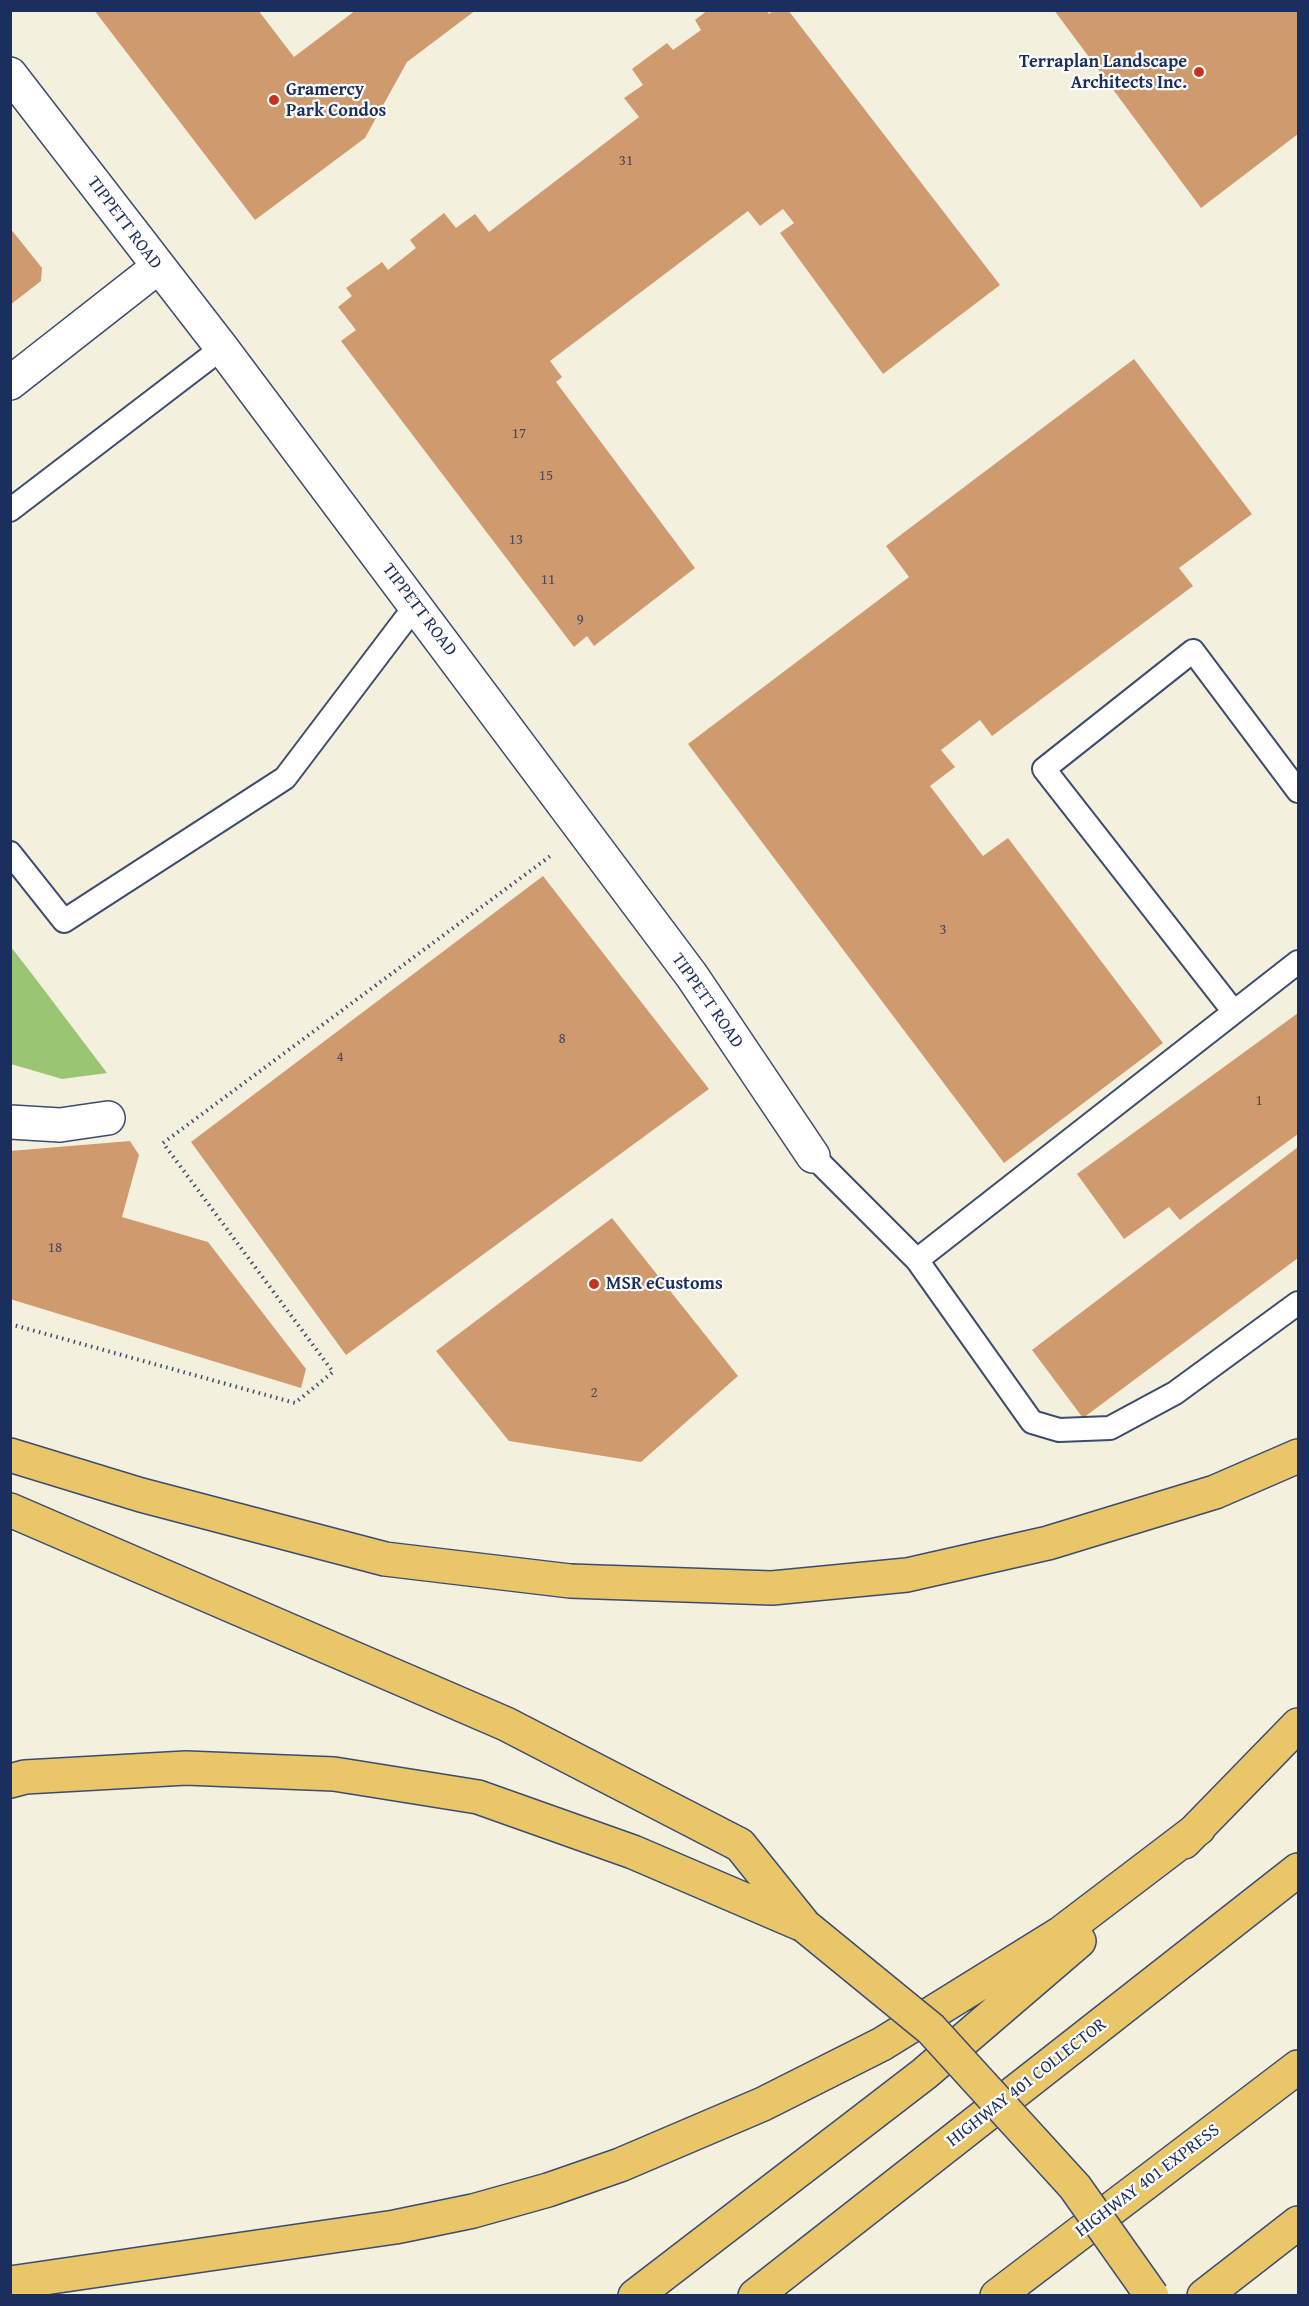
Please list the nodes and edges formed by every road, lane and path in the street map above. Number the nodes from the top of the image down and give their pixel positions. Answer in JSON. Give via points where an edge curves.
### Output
{"nodes":[{"id":1,"x":10,"y":74,"type":"edge"},
{"id":2,"x":158,"y":267,"type":"junction"},
{"id":3,"x":222,"y":348,"type":"junction"},
{"id":4,"x":10,"y":383,"type":"edge"},
{"id":5,"x":10,"y":510,"type":"edge"},
{"id":6,"x":416,"y":605,"type":"junction"},
{"id":7,"x":1295,"y":780,"type":"edge"},
{"id":8,"x":584,"y":831,"type":"junction"},
{"id":9,"x":10,"y":853,"type":"edge"},
{"id":10,"x":1299,"y":962,"type":"edge"},
{"id":11,"x":1234,"y":1012,"type":"junction"},
{"id":12,"x":108,"y":1118,"type":"dead end"},
{"id":13,"x":10,"y":1122,"type":"edge"},
{"id":14,"x":813,"y":1156,"type":"joint"},
{"id":15,"x":917,"y":1260,"type":"junction"},
{"id":16,"x":1299,"y":1303,"type":"edge"},
{"id":17,"x":10,"y":1324,"type":"edge"},
{"id":18,"x":10,"y":1455,"type":"edge"},
{"id":19,"x":1299,"y":1456,"type":"edge"},
{"id":20,"x":10,"y":1510,"type":"edge"},
{"id":21,"x":1299,"y":1725,"type":"edge"},
{"id":22,"x":10,"y":1781,"type":"edge"},
{"id":23,"x":1199,"y":1828,"type":"junction"},
{"id":24,"x":1299,"y":1870,"type":"edge"},
{"id":25,"x":806,"y":1926,"type":"junction"},
{"id":26,"x":1299,"y":2067,"type":"edge"},
{"id":27,"x":1299,"y":2223,"type":"edge"},
{"id":28,"x":10,"y":2283,"type":"edge"},
{"id":29,"x":635,"y":2295,"type":"edge"},
{"id":30,"x":755,"y":2295,"type":"edge"},
{"id":31,"x":998,"y":2295,"type":"edge"},
{"id":32,"x":1152,"y":2295,"type":"edge"},
{"id":33,"x":1204,"y":2295,"type":"edge"}],
"edges":[{"from":1,"to":2,"type":"street","name":"TIPPETT ROAD"},
{"from":2,"to":3,"type":"street","name":"TIPPETT ROAD"},
{"from":2,"to":4,"type":"street"},
{"from":3,"to":5,"type":"lane"},
{"from":3,"to":6,"type":"street","name":"TIPPETT ROAD"},
{"from":6,"to":8,"type":"street","name":"TIPPETT ROAD"},
{"from":6,"to":9,"type":"lane","via":[[285,778],[64,921]]},
{"from":7,"to":11,"type":"lane","via":[[1193,651],[1044,769]]},
{"from":8,"to":14,"type":"street","name":"TIPPETT ROAD","via":[[692,976]]},
{"from":8,"to":17,"type":"path","via":[[163,1143],[333,1372],[295,1403]]},
{"from":10,"to":11,"type":"lane"},
{"from":11,"to":15,"type":"lane"},
{"from":12,"to":13,"type":"street","via":[[60,1125]]},
{"from":14,"to":15,"type":"lane"},
{"from":15,"to":16,"type":"lane","via":[[1032,1422],[1059,1430],[1110,1428],[1119,1424],[1175,1394]]},
{"from":18,"to":19,"type":"highway","via":[[141,1495],[385,1559],[570,1581],[772,1588],[907,1575],[1048,1543],[1215,1492]]},
{"from":20,"to":25,"type":"highway","via":[[506,1724],[740,1845]]},
{"from":21,"to":23,"type":"highway"},
{"from":22,"to":25,"type":"highway","via":[[186,1768],[334,1774],[478,1797],[633,1852]]},
{"from":23,"to":28,"type":"highway","via":[[1061,1933],[882,2044],[753,2108],[620,2165],[494,2205],[395,2227]]},
{"from":23,"to":29,"type":"highway","via":[[1085,1936],[941,2060]]},
{"from":24,"to":30,"type":"highway","name":"HIGHWAY 401 COLLECTOR"},
{"from":25,"to":32,"type":"highway","bridge":true,"via":[[931,2029],[1075,2187]]},
{"from":26,"to":31,"type":"highway","name":"HIGHWAY 401 EXPRESS"},
{"from":27,"to":33,"type":"highway"}]}
